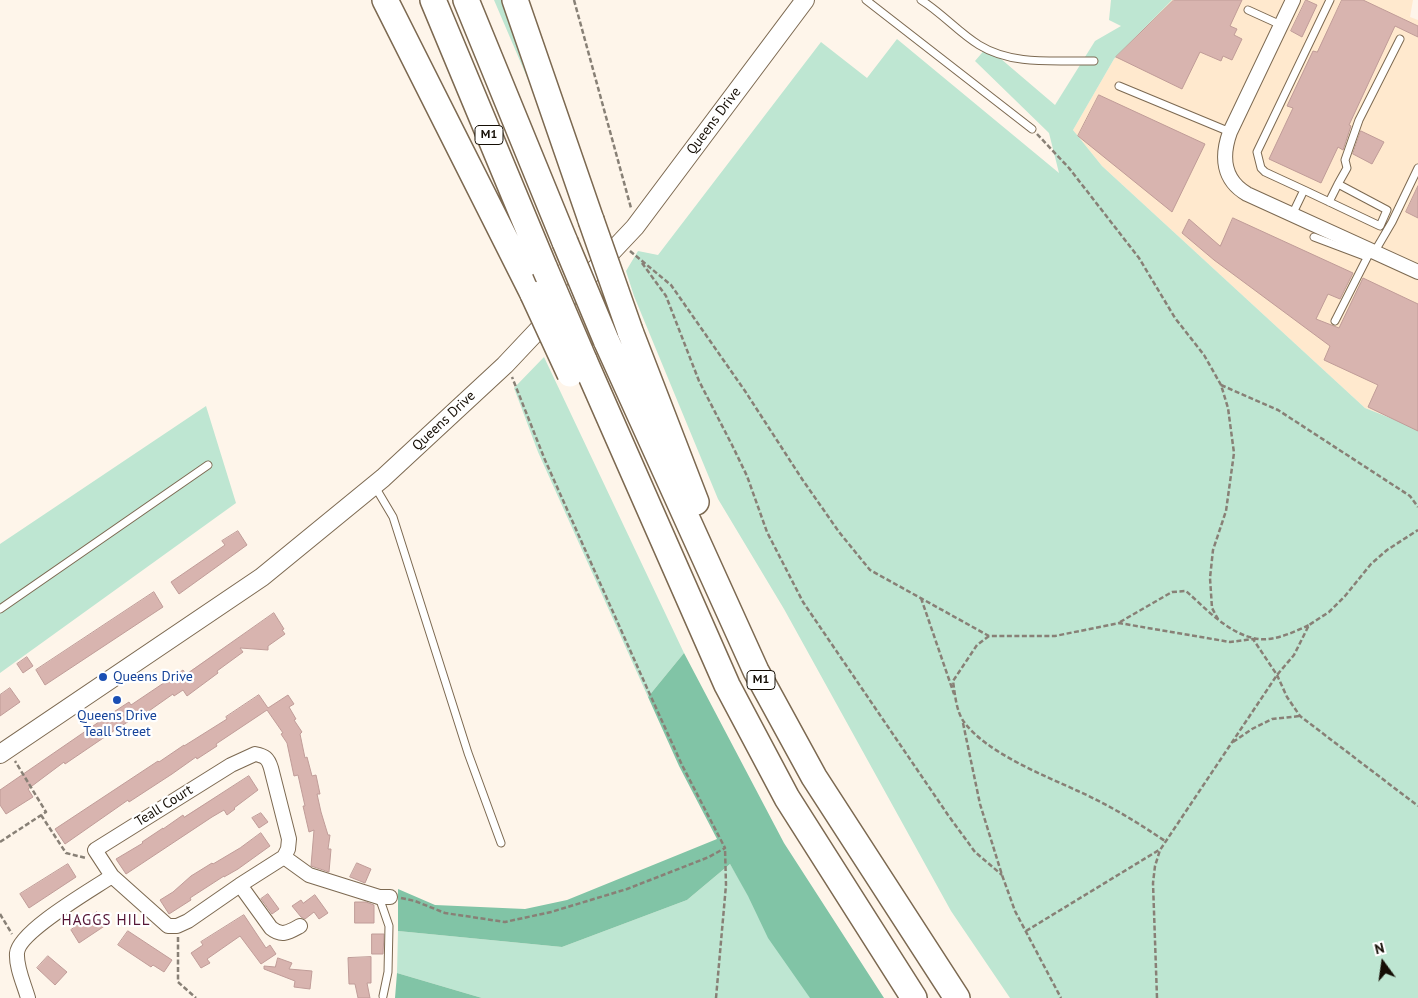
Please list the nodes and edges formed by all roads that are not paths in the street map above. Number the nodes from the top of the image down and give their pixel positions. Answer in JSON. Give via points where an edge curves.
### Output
{"nodes":[{"id":1,"x":385,"y":0,"type":"edge"},
{"id":2,"x":433,"y":0,"type":"edge"},
{"id":3,"x":466,"y":0,"type":"edge"},
{"id":4,"x":515,"y":0,"type":"edge"},
{"id":5,"x":805,"y":0,"type":"edge"},
{"id":6,"x":866,"y":0,"type":"edge"},
{"id":7,"x":921,"y":0,"type":"edge"},
{"id":8,"x":1293,"y":0,"type":"edge"},
{"id":9,"x":1330,"y":0,"type":"edge"},
{"id":10,"x":1248,"y":10,"type":"dead end"},
{"id":11,"x":1281,"y":25,"type":"junction"},
{"id":12,"x":1400,"y":39,"type":"dead end"},
{"id":13,"x":1094,"y":60,"type":"dead end"},
{"id":14,"x":1119,"y":86,"type":"dead end"},
{"id":15,"x":1032,"y":129,"type":"road end"},
{"id":16,"x":1230,"y":132,"type":"junction"},
{"id":17,"x":1418,"y":168,"type":"edge"},
{"id":18,"x":1338,"y":184,"type":"junction"},
{"id":19,"x":1304,"y":190,"type":"junction"},
{"id":20,"x":1329,"y":202,"type":"junction"},
{"id":21,"x":1292,"y":215,"type":"junction"},
{"id":22,"x":1314,"y":236,"type":"dead end"},
{"id":23,"x":1371,"y":253,"type":"junction"},
{"id":24,"x":1418,"y":272,"type":"edge"},
{"id":25,"x":1335,"y":321,"type":"dead end"},
{"id":26,"x":577,"y":367,"type":"junction"},
{"id":27,"x":208,"y":465,"type":"dead end"},
{"id":28,"x":374,"y":485,"type":"junction"},
{"id":29,"x":0,"y":609,"type":"edge"},
{"id":30,"x":756,"y":671,"type":"junction"},
{"id":31,"x":4,"y":752,"type":"edge"},
{"id":32,"x":501,"y":843,"type":"dead end"},
{"id":33,"x":284,"y":857,"type":"junction"},
{"id":34,"x":112,"y":876,"type":"junction"},
{"id":35,"x":240,"y":885,"type":"junction"},
{"id":36,"x":384,"y":897,"type":"joint"},
{"id":37,"x":300,"y":926,"type":"dead end"},
{"id":38,"x":384,"y":996,"type":"dead end"},
{"id":39,"x":28,"y":998,"type":"edge"},
{"id":40,"x":914,"y":998,"type":"edge"},
{"id":41,"x":957,"y":998,"type":"edge"}],
"edges":[{"from":1,"to":26,"type":"highway","bridge":true,"via":[[533,294]]},
{"from":2,"to":26,"type":"highway","number":"M1","bridge":true,"via":[[545,270]]},
{"from":3,"to":30,"type":"highway","number":"M1","bridge":true,"via":[[606,340]]},
{"from":4,"to":30,"type":"highway","bridge":true,"via":[[630,331],[679,455]]},
{"from":5,"to":28,"type":"street","name":"Queens Drive","via":[[635,227],[505,365]]},
{"from":6,"to":15,"type":"lane"},
{"from":7,"to":13,"type":"lane","via":[[991,51],[1020,59]]},
{"from":8,"to":11,"type":"street"},
{"from":9,"to":19,"type":"lane","via":[[1257,152],[1265,172]]},
{"from":10,"to":11,"type":"lane"},
{"from":11,"to":16,"type":"street"},
{"from":12,"to":18,"type":"lane","via":[[1359,120],[1345,160],[1347,168]]},
{"from":14,"to":16,"type":"lane"},
{"from":16,"to":21,"type":"street","via":[[1225,155],[1228,173],[1236,187]]},
{"from":17,"to":23,"type":"lane","via":[[1392,222]]},
{"from":18,"to":20,"type":"lane"},
{"from":18,"to":20,"type":"lane","via":[[1387,210],[1380,226]]},
{"from":19,"to":20,"type":"lane"},
{"from":19,"to":21,"type":"lane"},
{"from":21,"to":23,"type":"street"},
{"from":22,"to":23,"type":"lane"},
{"from":23,"to":24,"type":"street"},
{"from":23,"to":25,"type":"lane"},
{"from":26,"to":40,"type":"highway","number":"M1","via":[[727,685],[787,798]]},
{"from":27,"to":29,"type":"lane"},
{"from":28,"to":31,"type":"street","name":"Queens Drive","via":[[262,577]]},
{"from":28,"to":32,"type":"lane","via":[[393,517],[468,753]]},
{"from":30,"to":41,"type":"highway","number":"M1","via":[[814,777]]},
{"from":33,"to":34,"type":"street","name":"Teall Court","via":[[289,839],[271,768],[268,759],[255,754],[231,765],[95,850]]},
{"from":33,"to":35,"type":"street"},
{"from":33,"to":36,"type":"street","via":[[308,875]]},
{"from":34,"to":35,"type":"street","via":[[168,926],[188,921]]},
{"from":34,"to":39,"type":"street","via":[[34,928],[19,945],[19,967]]},
{"from":35,"to":37,"type":"street","via":[[277,933],[286,933]]},
{"from":36,"to":38,"type":"lane","via":[[389,926]]}]}
